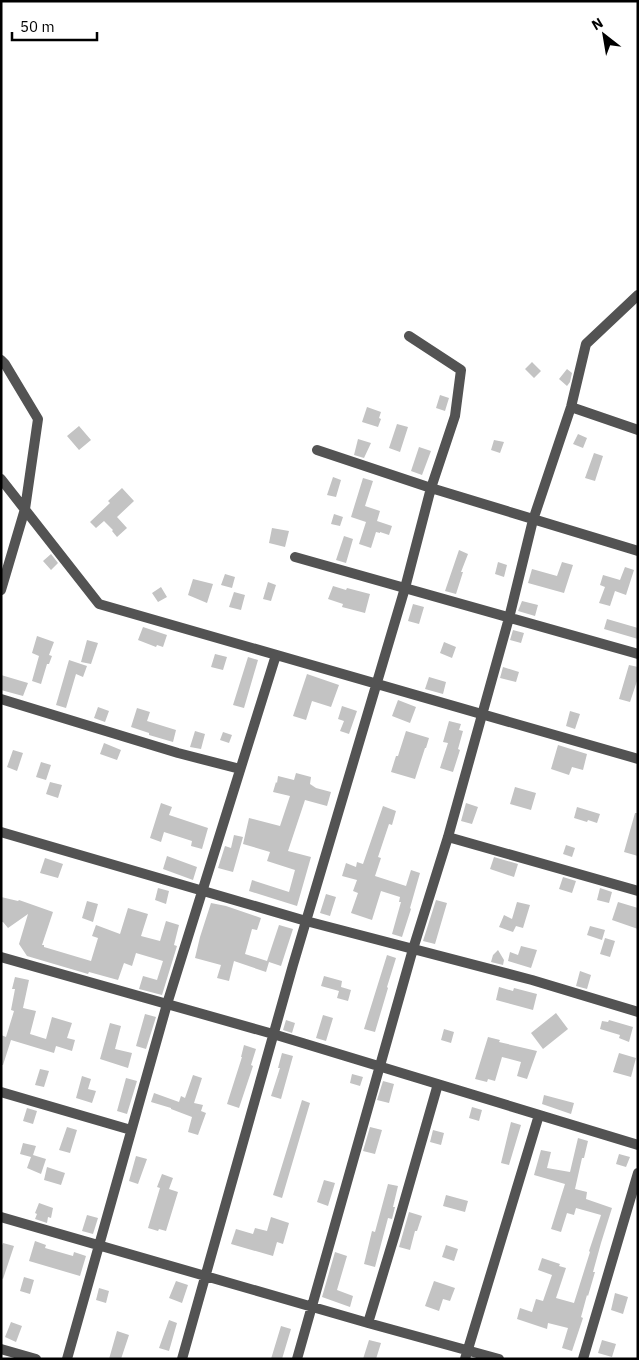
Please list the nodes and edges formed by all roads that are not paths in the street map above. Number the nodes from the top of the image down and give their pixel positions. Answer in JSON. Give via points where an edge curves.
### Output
{"nodes":[{"id":1,"x":638,"y":295,"type":"edge"},
{"id":2,"x":409,"y":336,"type":"dead end"},
{"id":3,"x":1,"y":360,"type":"edge"},
{"id":4,"x":571,"y":407,"type":"junction"},
{"id":5,"x":638,"y":430,"type":"edge"},
{"id":6,"x":317,"y":450,"type":"dead end"},
{"id":7,"x":1,"y":478,"type":"edge"},
{"id":8,"x":431,"y":488,"type":"junction"},
{"id":9,"x":25,"y":509,"type":"junction"},
{"id":10,"x":533,"y":520,"type":"junction"},
{"id":11,"x":638,"y":551,"type":"edge"},
{"id":12,"x":295,"y":557,"type":"dead end"},
{"id":13,"x":405,"y":588,"type":"junction"},
{"id":14,"x":1,"y":590,"type":"edge"},
{"id":15,"x":509,"y":618,"type":"junction"},
{"id":16,"x":638,"y":654,"type":"edge"},
{"id":17,"x":276,"y":655,"type":"junction"},
{"id":18,"x":377,"y":684,"type":"junction"},
{"id":19,"x":1,"y":699,"type":"edge"},
{"id":20,"x":482,"y":714,"type":"junction"},
{"id":21,"x":638,"y":759,"type":"edge"},
{"id":22,"x":240,"y":769,"type":"junction"},
{"id":23,"x":1,"y":832,"type":"edge"},
{"id":24,"x":448,"y":837,"type":"junction"},
{"id":25,"x":202,"y":891,"type":"junction"},
{"id":26,"x":638,"y":891,"type":"edge"},
{"id":27,"x":306,"y":921,"type":"junction"},
{"id":28,"x":412,"y":949,"type":"junction"},
{"id":29,"x":1,"y":957,"type":"edge"},
{"id":30,"x":167,"y":1004,"type":"junction"},
{"id":31,"x":638,"y":1012,"type":"edge"},
{"id":32,"x":273,"y":1034,"type":"junction"},
{"id":33,"x":379,"y":1066,"type":"junction"},
{"id":34,"x":438,"y":1084,"type":"junction"},
{"id":35,"x":1,"y":1092,"type":"edge"},
{"id":36,"x":539,"y":1115,"type":"junction"},
{"id":37,"x":131,"y":1130,"type":"junction"},
{"id":38,"x":638,"y":1145,"type":"edge"},
{"id":39,"x":638,"y":1173,"type":"edge"},
{"id":40,"x":1,"y":1217,"type":"edge"},
{"id":41,"x":99,"y":1245,"type":"junction"},
{"id":42,"x":205,"y":1276,"type":"junction"},
{"id":43,"x":311,"y":1307,"type":"junction"},
{"id":44,"x":368,"y":1323,"type":"junction"},
{"id":45,"x":1,"y":1349,"type":"edge"},
{"id":46,"x":466,"y":1354,"type":"edge"},
{"id":47,"x":36,"y":1359,"type":"edge"},
{"id":48,"x":67,"y":1359,"type":"edge"},
{"id":49,"x":182,"y":1359,"type":"edge"},
{"id":50,"x":296,"y":1359,"type":"edge"},
{"id":51,"x":499,"y":1359,"type":"edge"},
{"id":52,"x":583,"y":1359,"type":"edge"}],
"edges":[{"from":1,"to":4,"type":"street","via":[[586,344]]},
{"from":2,"to":8,"type":"street","via":[[460,370],[455,416]]},
{"from":3,"to":9,"type":"street","via":[[38,419]]},
{"from":4,"to":5,"type":"street"},
{"from":4,"to":10,"type":"street"},
{"from":6,"to":8,"type":"street"},
{"from":7,"to":9,"type":"street"},
{"from":8,"to":10,"type":"street"},
{"from":8,"to":13,"type":"street"},
{"from":9,"to":14,"type":"street"},
{"from":9,"to":17,"type":"street","via":[[99,604]]},
{"from":10,"to":11,"type":"street"},
{"from":10,"to":15,"type":"street"},
{"from":12,"to":13,"type":"street"},
{"from":13,"to":15,"type":"street"},
{"from":13,"to":18,"type":"street"},
{"from":15,"to":16,"type":"street"},
{"from":15,"to":20,"type":"street"},
{"from":17,"to":18,"type":"street"},
{"from":17,"to":22,"type":"street"},
{"from":18,"to":20,"type":"street"},
{"from":18,"to":27,"type":"street"},
{"from":19,"to":22,"type":"street"},
{"from":20,"to":21,"type":"street"},
{"from":20,"to":24,"type":"street"},
{"from":22,"to":25,"type":"street"},
{"from":23,"to":25,"type":"street"},
{"from":24,"to":26,"type":"street"},
{"from":24,"to":28,"type":"street"},
{"from":25,"to":27,"type":"street"},
{"from":25,"to":30,"type":"street"},
{"from":27,"to":28,"type":"street"},
{"from":27,"to":32,"type":"street"},
{"from":28,"to":31,"type":"street"},
{"from":28,"to":33,"type":"street"},
{"from":29,"to":30,"type":"street"},
{"from":30,"to":32,"type":"street"},
{"from":30,"to":37,"type":"street"},
{"from":32,"to":33,"type":"street"},
{"from":32,"to":42,"type":"street"},
{"from":33,"to":34,"type":"street"},
{"from":33,"to":43,"type":"street"},
{"from":34,"to":36,"type":"street"},
{"from":34,"to":44,"type":"street"},
{"from":35,"to":37,"type":"street"},
{"from":36,"to":38,"type":"street"},
{"from":36,"to":46,"type":"street"},
{"from":37,"to":41,"type":"street"},
{"from":39,"to":52,"type":"street"},
{"from":40,"to":41,"type":"street"},
{"from":41,"to":42,"type":"street"},
{"from":41,"to":48,"type":"street"},
{"from":42,"to":43,"type":"street"},
{"from":42,"to":49,"type":"street"},
{"from":43,"to":44,"type":"street"},
{"from":43,"to":50,"type":"street"},
{"from":44,"to":46,"type":"street"},
{"from":45,"to":47,"type":"street"},
{"from":46,"to":51,"type":"street"}]}
